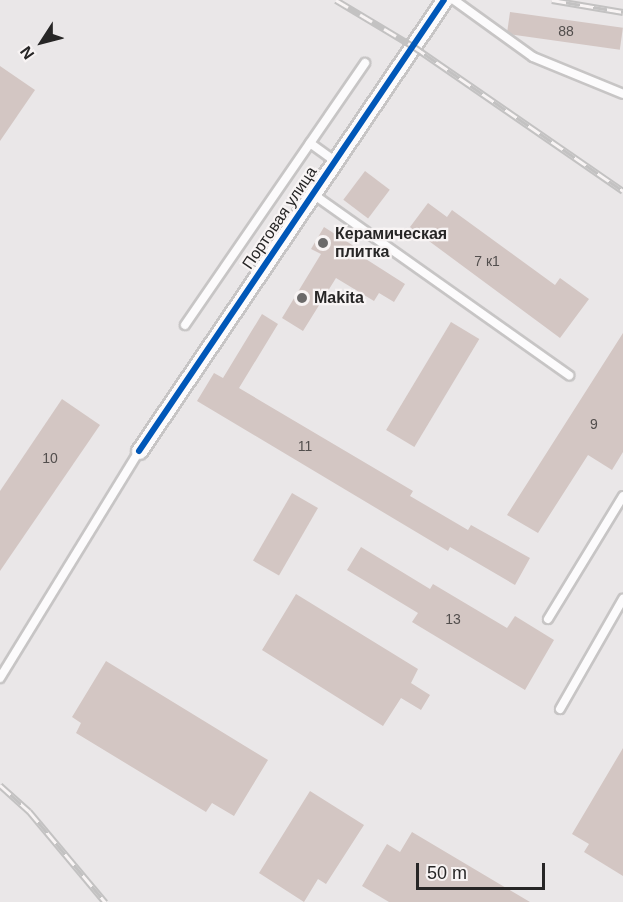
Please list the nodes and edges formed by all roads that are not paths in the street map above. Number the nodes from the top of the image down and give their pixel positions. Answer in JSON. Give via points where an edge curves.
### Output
{"nodes":[{"id":1,"x":444,"y":0,"type":"edge"},
{"id":2,"x":454,"y":0,"type":"edge"},
{"id":3,"x":365,"y":63,"type":"dead end"},
{"id":4,"x":623,"y":94,"type":"edge"},
{"id":5,"x":310,"y":142,"type":"junction"},
{"id":6,"x":335,"y":161,"type":"junction"},
{"id":7,"x":313,"y":194,"type":"junction"},
{"id":8,"x":184,"y":325,"type":"dead end"},
{"id":9,"x":569,"y":375,"type":"dead end"},
{"id":10,"x":139,"y":451,"type":"joint"},
{"id":11,"x":623,"y":496,"type":"edge"},
{"id":12,"x":623,"y":599,"type":"edge"},
{"id":13,"x":548,"y":619,"type":"dead end"},
{"id":14,"x":0,"y":678,"type":"edge"},
{"id":15,"x":560,"y":709,"type":"dead end"}],
"edges":[{"from":1,"to":6,"type":"street","name":"Портовая улица"},
{"from":2,"to":4,"type":"lane","via":[[533,57]]},
{"from":3,"to":5,"type":"lane"},
{"from":5,"to":6,"type":"lane"},
{"from":5,"to":8,"type":"lane"},
{"from":6,"to":7,"type":"street","name":"Портовая улица"},
{"from":7,"to":9,"type":"lane"},
{"from":7,"to":10,"type":"street","name":"Портовая улица"},
{"from":10,"to":14,"type":"lane"},
{"from":11,"to":13,"type":"lane"},
{"from":12,"to":15,"type":"lane"}]}
